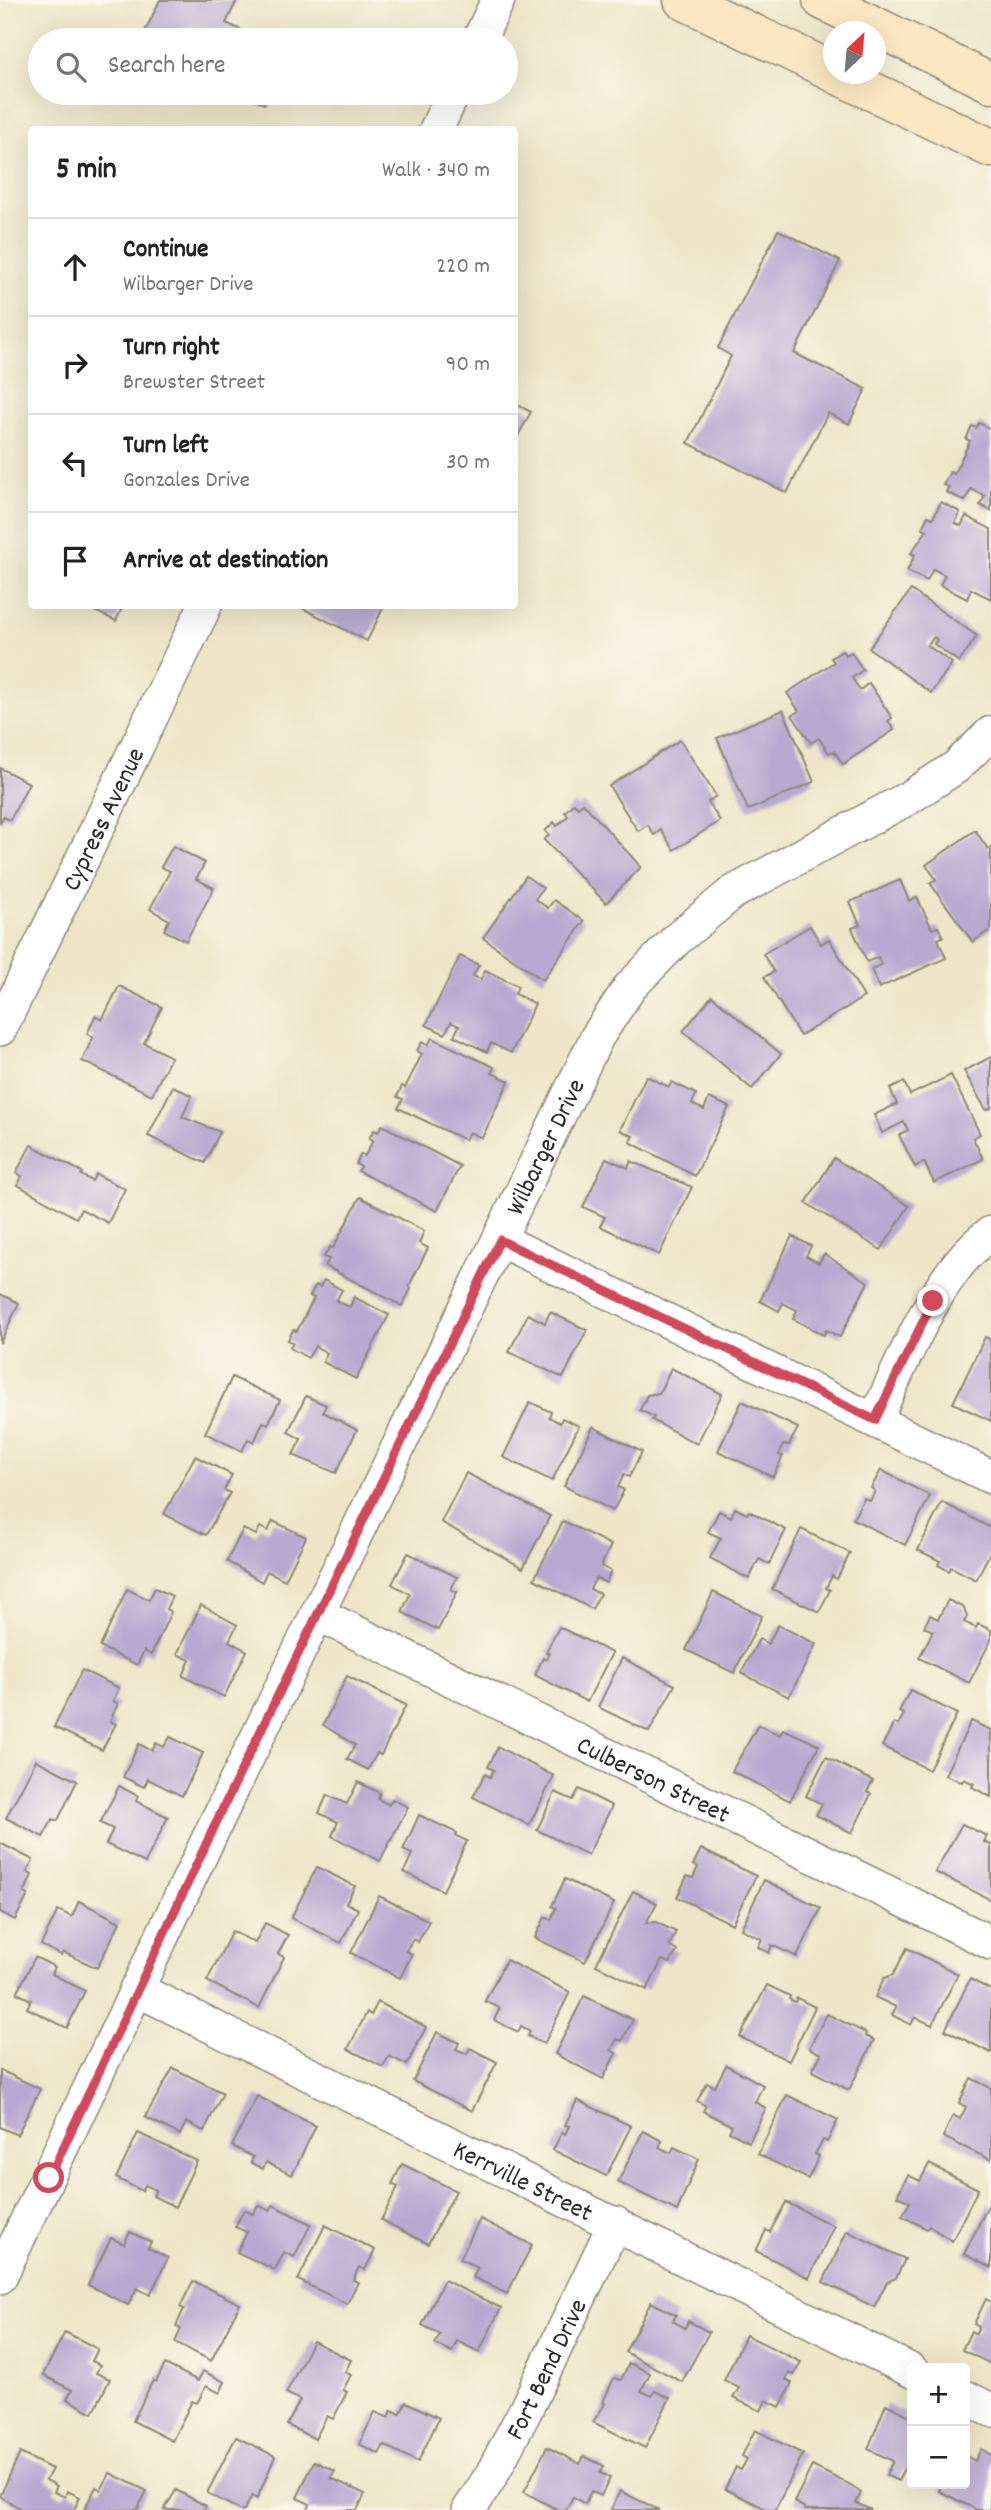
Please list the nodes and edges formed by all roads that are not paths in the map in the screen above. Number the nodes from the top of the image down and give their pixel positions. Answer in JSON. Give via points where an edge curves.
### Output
{"nodes":[{"id":1,"x":498,"y":0,"type":"edge"},
{"id":2,"x":683,"y":0,"type":"edge"},
{"id":3,"x":822,"y":0,"type":"edge"},
{"id":4,"x":485,"y":28,"type":"edge"},
{"id":5,"x":823,"y":67,"type":"edge"},
{"id":6,"x":991,"y":83,"type":"edge"},
{"id":7,"x":858,"y":84,"type":"edge"},
{"id":8,"x":447,"y":105,"type":"edge"},
{"id":9,"x":438,"y":126,"type":"edge"},
{"id":10,"x":991,"y":148,"type":"edge"},
{"id":11,"x":204,"y":609,"type":"edge"},
{"id":12,"x":991,"y":733,"type":"edge"},
{"id":13,"x":0,"y":1029,"type":"edge"},
{"id":14,"x":991,"y":1233,"type":"edge"},
{"id":15,"x":500,"y":1240,"type":"junction"},
{"id":16,"x":875,"y":1420,"type":"junction"},
{"id":17,"x":991,"y":1477,"type":"edge"},
{"id":18,"x":318,"y":1614,"type":"junction"},
{"id":19,"x":991,"y":1943,"type":"edge"},
{"id":20,"x":136,"y":1989,"type":"junction"},
{"id":21,"x":615,"y":2223,"type":"junction"},
{"id":22,"x":0,"y":2277,"type":"edge"},
{"id":23,"x":907,"y":2369,"type":"edge"},
{"id":24,"x":970,"y":2400,"type":"edge"},
{"id":25,"x":991,"y":2410,"type":"edge"},
{"id":26,"x":469,"y":2510,"type":"edge"}],
"edges":[{"from":1,"to":4,"type":"street"},
{"from":2,"to":5,"type":"main road"},
{"from":3,"to":6,"type":"main road"},
{"from":7,"to":10,"type":"main road"},
{"from":8,"to":9,"type":"street"},
{"from":11,"to":13,"type":"street","name":"Cypress Avenue"},
{"from":12,"to":15,"type":"street","name":"Wilbarger Drive","via":[[956,767],[910,797],[732,892],[630,987],[597,1037]]},
{"from":14,"to":16,"type":"street","via":[[957,1267],[933,1301]]},
{"from":15,"to":16,"type":"street"},
{"from":15,"to":18,"type":"street","name":"Wilbarger Drive"},
{"from":16,"to":17,"type":"street"},
{"from":18,"to":19,"type":"street","name":"Culberson Street"},
{"from":18,"to":20,"type":"street","name":"Wilbarger Drive"},
{"from":20,"to":21,"type":"street","name":"Kerrville Street"},
{"from":20,"to":22,"type":"street","name":"Wilbarger Drive"},
{"from":21,"to":23,"type":"street","name":"Kerrville Street"},
{"from":21,"to":26,"type":"street","name":"Fort Bend Drive","via":[[525,2411]]},
{"from":24,"to":25,"type":"street"}]}
